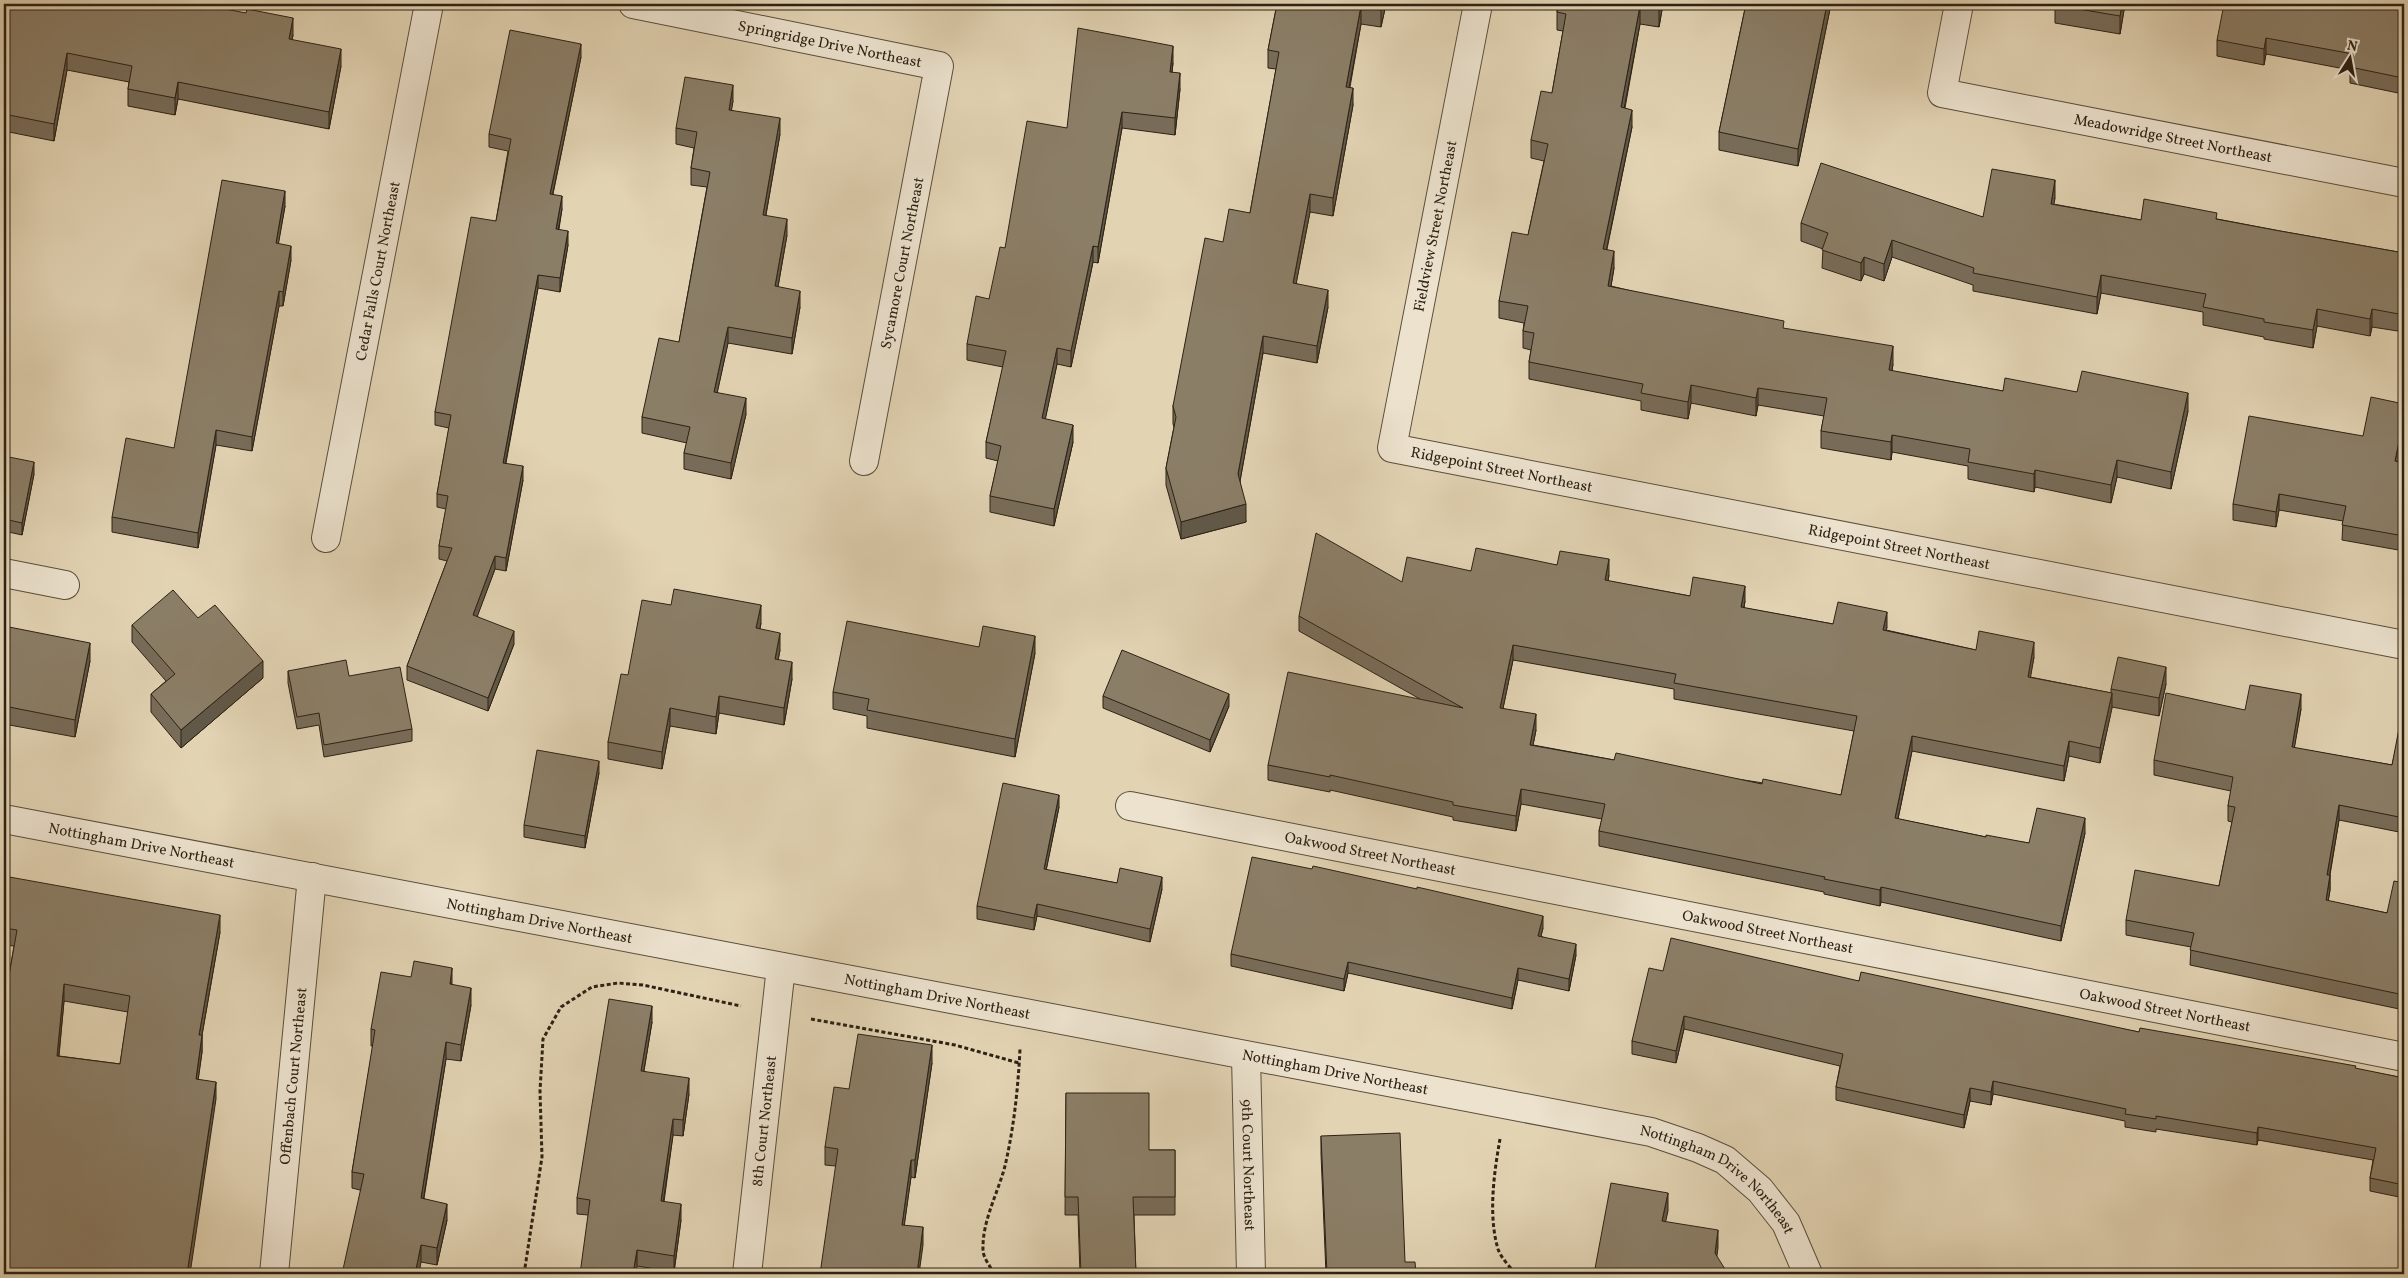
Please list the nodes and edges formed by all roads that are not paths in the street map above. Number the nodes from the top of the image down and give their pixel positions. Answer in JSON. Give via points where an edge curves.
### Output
{"nodes":[{"id":1,"x":429,"y":4,"type":"edge"},
{"id":2,"x":633,"y":4,"type":"edge"},
{"id":3,"x":1478,"y":4,"type":"edge"},
{"id":4,"x":1959,"y":4,"type":"edge"},
{"id":5,"x":939,"y":66,"type":"joint"},
{"id":6,"x":2404,"y":182,"type":"edge"},
{"id":7,"x":1392,"y":448,"type":"joint"},
{"id":8,"x":864,"y":461,"type":"dead end"},
{"id":9,"x":326,"y":538,"type":"dead end"},
{"id":10,"x":4,"y":573,"type":"edge"},
{"id":11,"x":65,"y":585,"type":"dead end"},
{"id":12,"x":2404,"y":645,"type":"edge"},
{"id":13,"x":1130,"y":806,"type":"dead end"},
{"id":14,"x":4,"y":818,"type":"edge"},
{"id":15,"x":312,"y":877,"type":"junction"},
{"id":16,"x":781,"y":967,"type":"junction"},
{"id":17,"x":1246,"y":1056,"type":"junction"},
{"id":18,"x":2404,"y":1057,"type":"edge"},
{"id":19,"x":274,"y":1274,"type":"edge"},
{"id":20,"x":748,"y":1274,"type":"edge"},
{"id":21,"x":1252,"y":1274,"type":"edge"},
{"id":22,"x":1808,"y":1274,"type":"edge"}],
"edges":[{"from":1,"to":9,"type":"street","name":"Cedar Falls Court Northeast"},
{"from":2,"to":5,"type":"street","name":"Springridge Drive Northeast"},
{"from":3,"to":7,"type":"street","name":"Fieldview Street Northeast"},
{"from":4,"to":6,"type":"street","name":"Meadowridge Street Northeast","via":[[1942,93]]},
{"from":5,"to":8,"type":"street","name":"Sycamore Court Northeast"},
{"from":7,"to":12,"type":"street","name":"Ridgepoint Street Northeast"},
{"from":10,"to":11,"type":"street"},
{"from":13,"to":18,"type":"street","name":"Oakwood Street Northeast"},
{"from":14,"to":15,"type":"street","name":"Nottingham Drive Northeast"},
{"from":15,"to":16,"type":"street","name":"Nottingham Drive Northeast"},
{"from":15,"to":19,"type":"street","name":"Offenbach Court Northeast"},
{"from":16,"to":17,"type":"street","name":"Nottingham Drive Northeast"},
{"from":16,"to":20,"type":"street","name":"8th Court Northeast"},
{"from":17,"to":21,"type":"street","name":"9th Court Northeast"},
{"from":17,"to":22,"type":"street","name":"Nottingham Drive Northeast","via":[[1650,1132],[1698,1148],[1725,1160],[1760,1190],[1786,1223]]}]}
